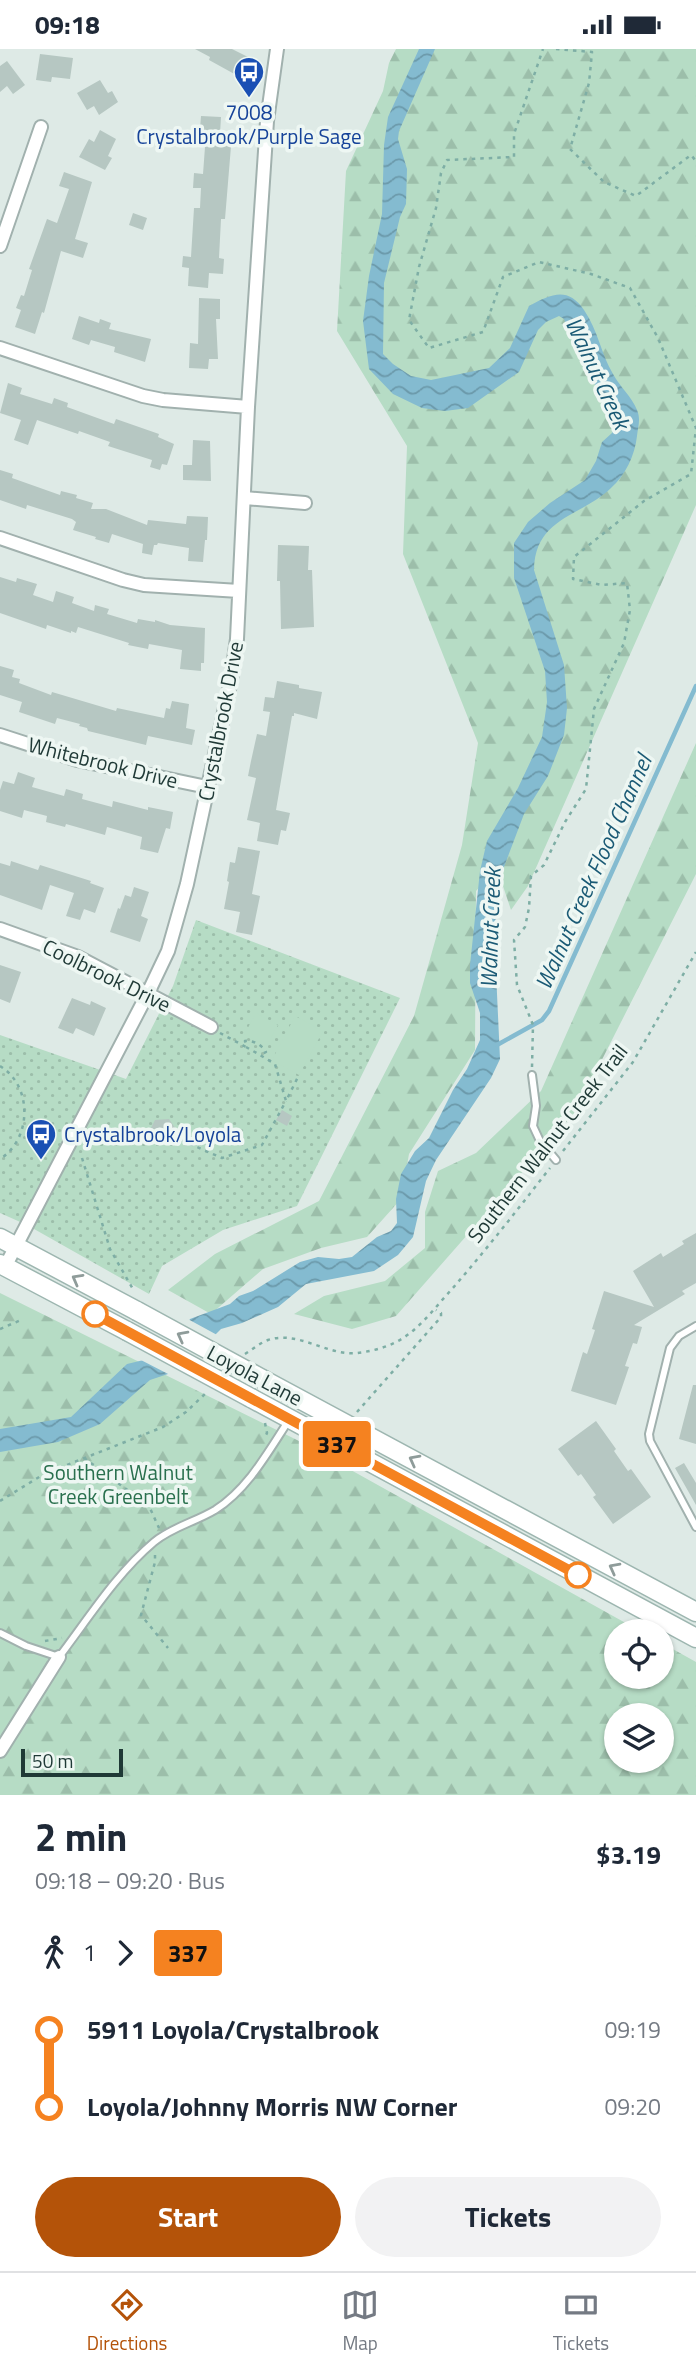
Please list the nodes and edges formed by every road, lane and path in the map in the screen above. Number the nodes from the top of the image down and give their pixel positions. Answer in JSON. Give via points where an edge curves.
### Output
{"nodes":[{"id":1,"x":277,"y":49,"type":"edge"},
{"id":2,"x":544,"y":49,"type":"edge"},
{"id":3,"x":556,"y":49,"type":"edge"},
{"id":4,"x":41,"y":127,"type":"dead end"},
{"id":5,"x":696,"y":161,"type":"edge"},
{"id":6,"x":0,"y":246,"type":"edge"},
{"id":7,"x":0,"y":348,"type":"edge"},
{"id":8,"x":248,"y":407,"type":"junction"},
{"id":9,"x":245,"y":499,"type":"junction"},
{"id":10,"x":305,"y":503,"type":"dead end"},
{"id":11,"x":0,"y":538,"type":"edge"},
{"id":12,"x":239,"y":591,"type":"junction"},
{"id":13,"x":0,"y":735,"type":"edge"},
{"id":14,"x":207,"y":787,"type":"junction"},
{"id":15,"x":0,"y":929,"type":"edge"},
{"id":16,"x":696,"y":952,"type":"edge"},
{"id":17,"x":148,"y":993,"type":"junction"},
{"id":18,"x":211,"y":1027,"type":"joint"},
{"id":19,"x":246,"y":1047,"type":"junction"},
{"id":20,"x":260,"y":1055,"type":"junction"},
{"id":21,"x":0,"y":1066,"type":"edge"},
{"id":22,"x":299,"y":1075,"type":"dead end"},
{"id":23,"x":532,"y":1076,"type":"joint"},
{"id":24,"x":286,"y":1101,"type":"junction"},
{"id":25,"x":174,"y":1137,"type":"dead end"},
{"id":26,"x":82,"y":1157,"type":"dead end"},
{"id":27,"x":0,"y":1159,"type":"edge"},
{"id":28,"x":556,"y":1160,"type":"junction"},
{"id":29,"x":8,"y":1241,"type":"edge"},
{"id":30,"x":3,"y":1265,"type":"edge"},
{"id":31,"x":137,"y":1304,"type":"junction"},
{"id":32,"x":435,"y":1309,"type":"junction"},
{"id":33,"x":22,"y":1319,"type":"dead end"},
{"id":34,"x":696,"y":1326,"type":"edge"},
{"id":35,"x":0,"y":1329,"type":"edge"},
{"id":36,"x":244,"y":1355,"type":"dead end"},
{"id":37,"x":202,"y":1397,"type":"dead end"},
{"id":38,"x":302,"y":1401,"type":"junction"},
{"id":39,"x":357,"y":1412,"type":"dead end"},
{"id":40,"x":290,"y":1419,"type":"junction"},
{"id":41,"x":0,"y":1501,"type":"edge"},
{"id":42,"x":696,"y":1527,"type":"edge"},
{"id":43,"x":647,"y":1585,"type":"junction"},
{"id":44,"x":666,"y":1596,"type":"junction"},
{"id":45,"x":635,"y":1605,"type":"junction"},
{"id":46,"x":696,"y":1612,"type":"edge"},
{"id":47,"x":655,"y":1616,"type":"junction"},
{"id":48,"x":0,"y":1633,"type":"edge"},
{"id":49,"x":696,"y":1638,"type":"edge"},
{"id":50,"x":59,"y":1657,"type":"junction"},
{"id":51,"x":0,"y":1751,"type":"edge"}],
"edges":[{"from":1,"to":8,"type":"street","name":"Crystalbrook Drive","via":[[267,121]]},
{"from":2,"to":23,"type":"path","via":[[514,134],[514,157],[447,160],[409,320],[429,348],[483,332],[503,278],[539,262],[630,288],[658,338],[696,428],[691,474],[644,501],[574,557],[573,579],[601,585],[627,583],[630,610],[624,643],[594,709],[586,789],[544,865],[531,876],[525,927],[514,940],[517,985],[533,1025]]},
{"from":3,"to":5,"type":"path","via":[[592,52],[589,83],[570,149],[604,182],[636,196],[691,155]]},
{"from":4,"to":6,"type":"street"},
{"from":7,"to":8,"type":"street","via":[[143,396]]},
{"from":8,"to":9,"type":"street","name":"Crystalbrook Drive"},
{"from":9,"to":10,"type":"street"},
{"from":9,"to":12,"type":"street","name":"Crystalbrook Drive"},
{"from":11,"to":12,"type":"street","via":[[144,585]]},
{"from":12,"to":14,"type":"street","name":"Crystalbrook Drive","via":[[231,680]]},
{"from":13,"to":14,"type":"street","name":"Whitebrook Drive","via":[[77,760]]},
{"from":14,"to":17,"type":"street","name":"Crystalbrook Drive","via":[[178,920]]},
{"from":15,"to":17,"type":"street","name":"Coolbrook Drive","via":[[78,957]]},
{"from":16,"to":28,"type":"path","name":"Southern Walnut Creek Trail","via":[[633,1062]]},
{"from":17,"to":18,"type":"street","name":"Coolbrook Drive"},
{"from":17,"to":29,"type":"street","name":"Crystalbrook Drive"},
{"from":18,"to":19,"type":"path"},
{"from":19,"to":20,"type":"path"},
{"from":19,"to":20,"type":"path","via":[[245,1041],[250,1040],[263,1047],[266,1052]]},
{"from":20,"to":24,"type":"path","via":[[275,1064]]},
{"from":21,"to":27,"type":"path","via":[[18,1081],[25,1111],[14,1146]]},
{"from":22,"to":24,"type":"path"},
{"from":23,"to":28,"type":"lane","via":[[534,1126]]},
{"from":24,"to":25,"type":"path","via":[[262,1145],[222,1157]]},
{"from":26,"to":31,"type":"path","via":[[110,1249]]},
{"from":28,"to":32,"type":"path","name":"Southern Walnut Creek Trail"},
{"from":29,"to":30,"type":"street","name":"Crystalbrook Drive"},
{"from":31,"to":29,"type":"main road","name":"Loyola Lane","one_way":true},
{"from":30,"to":40,"type":"main road","name":"Loyola Lane","bridge":true},
{"from":38,"to":31,"type":"main road","name":"Loyola Lane","one_way":true,"bridge":true},
{"from":32,"to":36,"type":"path","name":"Southern Walnut Creek Trail","via":[[404,1338],[382,1349],[342,1353],[284,1338],[271,1339]]},
{"from":32,"to":39,"type":"path","name":"Southern Walnut Creek Trail","via":[[441,1317]]},
{"from":33,"to":35,"type":"path"},
{"from":34,"to":42,"type":"lane","via":[[678,1336],[670,1348],[649,1434]]},
{"from":37,"to":41,"type":"path","via":[[163,1427],[44,1474]]},
{"from":38,"to":40,"type":"main road"},
{"from":43,"to":38,"type":"main road","name":"Loyola Lane","one_way":true},
{"from":40,"to":45,"type":"main road","name":"Loyola Lane"},
{"from":40,"to":50,"type":"lane","via":[[253,1474],[226,1502],[154,1541],[123,1573]]},
{"from":43,"to":44,"type":"main road","name":"Loyola Lane"},
{"from":43,"to":45,"type":"main road"},
{"from":44,"to":46,"type":"main road","name":"Loyola Lane"},
{"from":44,"to":47,"type":"main road"},
{"from":45,"to":47,"type":"main road","name":"Loyola Lane"},
{"from":47,"to":49,"type":"main road","name":"Loyola Lane"},
{"from":48,"to":50,"type":"lane"},
{"from":50,"to":51,"type":"street"}]}
